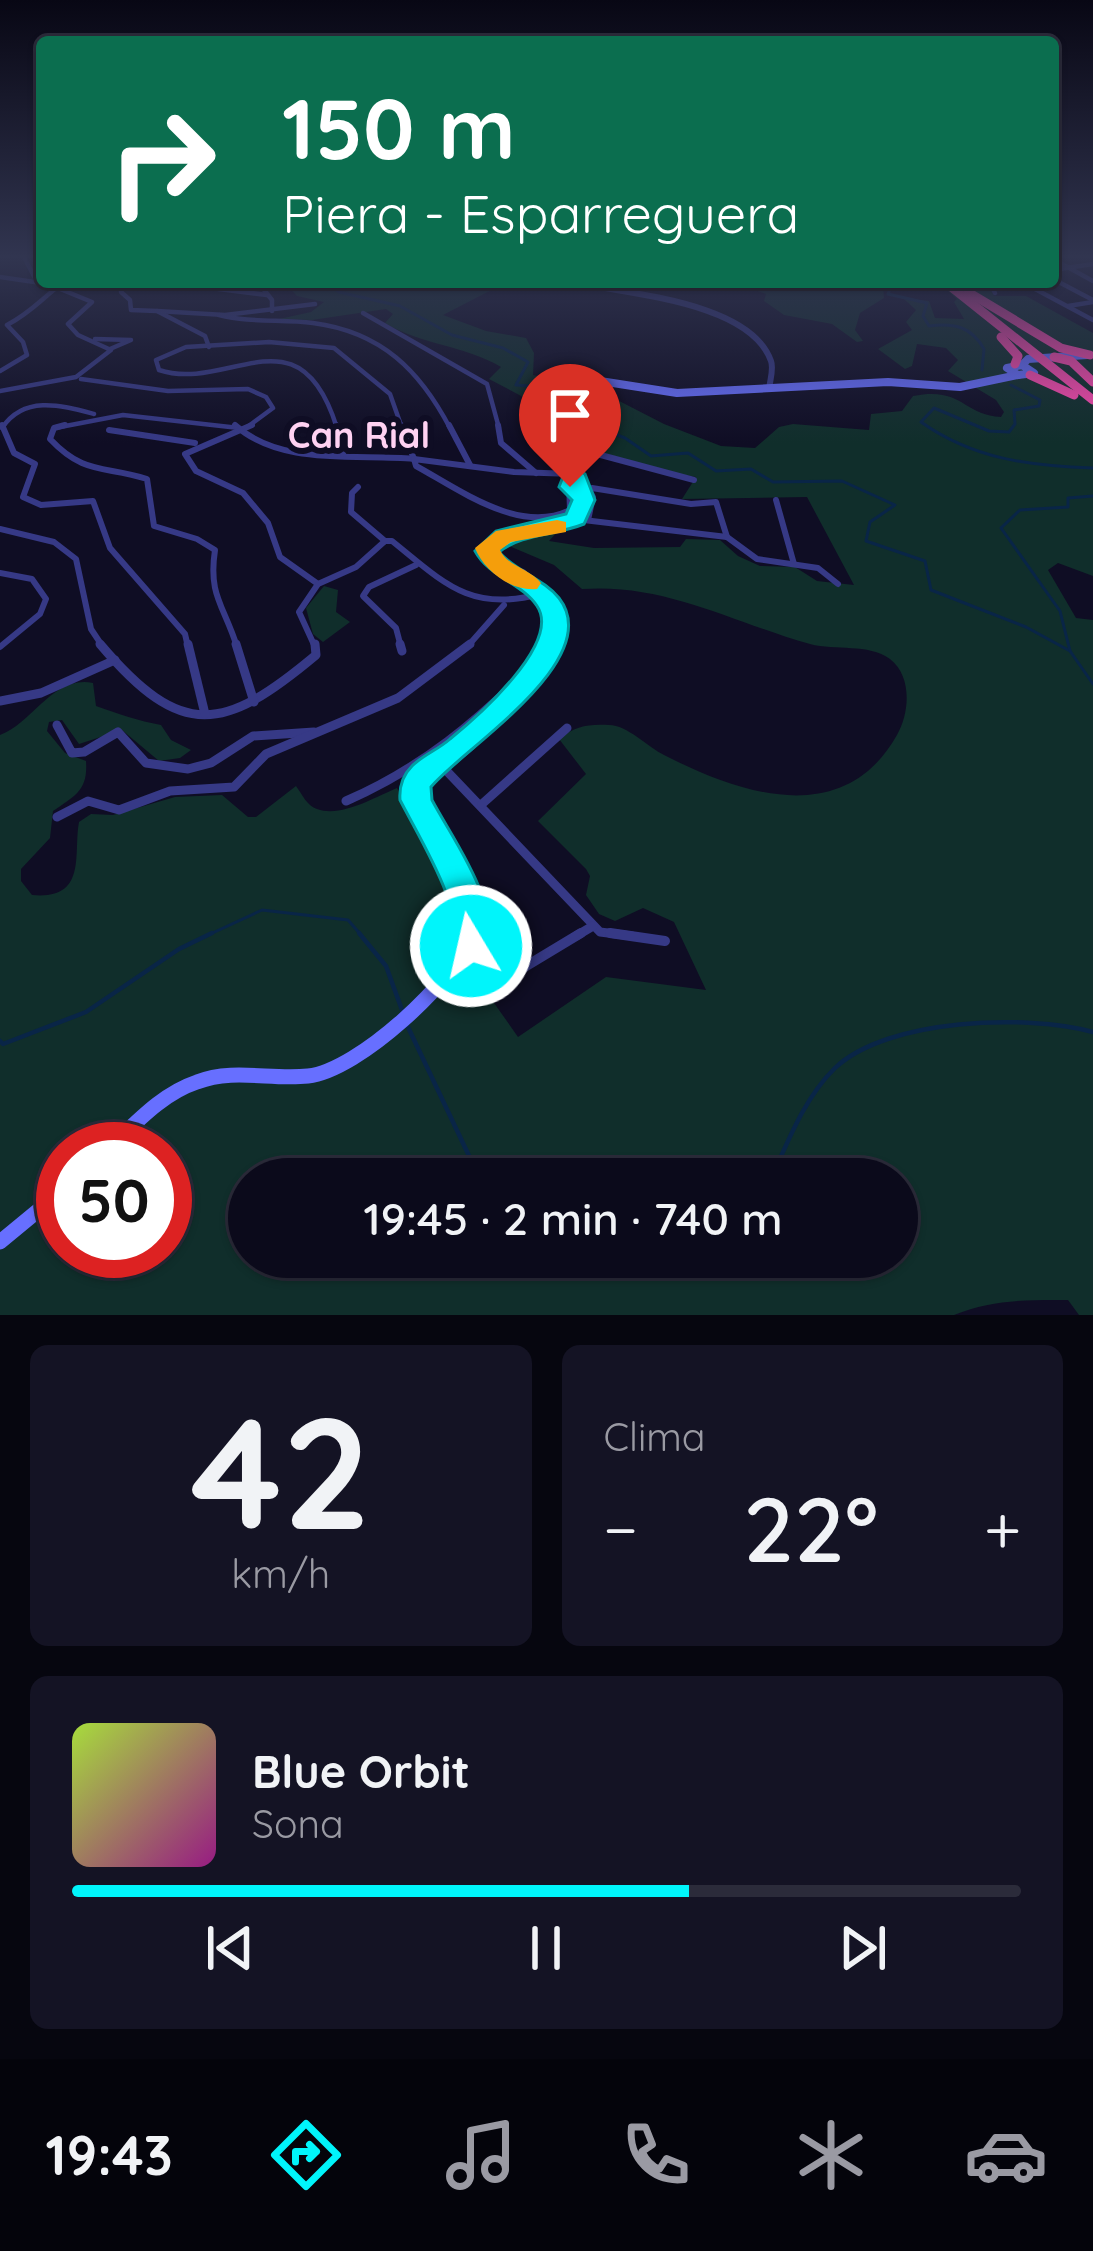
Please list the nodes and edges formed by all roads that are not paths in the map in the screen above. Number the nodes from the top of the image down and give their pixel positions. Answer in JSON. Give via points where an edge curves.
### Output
{"nodes":[{"id":1,"x":16,"y":320,"type":"edge"},
{"id":2,"x":73,"y":320,"type":"edge"},
{"id":3,"x":176,"y":320,"type":"edge"},
{"id":4,"x":252,"y":320,"type":"edge"},
{"id":5,"x":374,"y":320,"type":"edge"},
{"id":6,"x":730,"y":320,"type":"edge"},
{"id":7,"x":987,"y":320,"type":"edge"},
{"id":8,"x":997,"y":320,"type":"edge"},
{"id":9,"x":1009,"y":320,"type":"edge"},
{"id":10,"x":268,"y":323,"type":"joint"},
{"id":11,"x":93,"y":339,"type":"junction"},
{"id":12,"x":208,"y":346,"type":"junction"},
{"id":13,"x":110,"y":349,"type":"junction"},
{"id":14,"x":1092,"y":355,"type":"edge"},
{"id":15,"x":1066,"y":356,"type":"junction"},
{"id":16,"x":1018,"y":369,"type":"junction"},
{"id":17,"x":0,"y":371,"type":"edge"},
{"id":18,"x":81,"y":379,"type":"junction"},
{"id":19,"x":1093,"y":382,"type":"edge"},
{"id":20,"x":770,"y":388,"type":"junction"},
{"id":21,"x":0,"y":391,"type":"edge"},
{"id":22,"x":1093,"y":399,"type":"edge"},
{"id":23,"x":101,"y":416,"type":"junction"},
{"id":24,"x":243,"y":429,"type":"junction"},
{"id":25,"x":110,"y":430,"type":"dead end"},
{"id":26,"x":197,"y":443,"type":"junction"},
{"id":27,"x":344,"y":454,"type":"junction"},
{"id":28,"x":414,"y":459,"type":"junction"},
{"id":29,"x":470,"y":466,"type":"junction"},
{"id":30,"x":574,"y":474,"type":"junction"},
{"id":31,"x":536,"y":475,"type":"junction"},
{"id":32,"x":694,"y":479,"type":"dead end"},
{"id":33,"x":358,"y":487,"type":"dead end"},
{"id":34,"x":590,"y":487,"type":"junction"},
{"id":35,"x":776,"y":500,"type":"dead end"},
{"id":36,"x":582,"y":519,"type":"junction"},
{"id":37,"x":0,"y":530,"type":"edge"},
{"id":38,"x":727,"y":537,"type":"junction"},
{"id":39,"x":385,"y":542,"type":"junction"},
{"id":40,"x":493,"y":561,"type":"junction"},
{"id":41,"x":794,"y":564,"type":"junction"},
{"id":42,"x":416,"y":566,"type":"junction"},
{"id":43,"x":0,"y":573,"type":"edge"},
{"id":44,"x":318,"y":584,"type":"junction"},
{"id":45,"x":838,"y":584,"type":"dead end"},
{"id":46,"x":537,"y":595,"type":"junction"},
{"id":47,"x":504,"y":605,"type":"junction"},
{"id":48,"x":0,"y":647,"type":"edge"},
{"id":49,"x":402,"y":650,"type":"dead end"},
{"id":50,"x":115,"y":660,"type":"junction"},
{"id":51,"x":0,"y":701,"type":"edge"},
{"id":52,"x":254,"y":702,"type":"junction"},
{"id":53,"x":205,"y":714,"type":"junction"},
{"id":54,"x":57,"y":724,"type":"dead end"},
{"id":55,"x":567,"y":728,"type":"dead end"},
{"id":56,"x":316,"y":732,"type":"junction"},
{"id":57,"x":442,"y":765,"type":"junction"},
{"id":58,"x":412,"y":778,"type":"junction"},
{"id":59,"x":346,"y":801,"type":"dead end"},
{"id":60,"x":482,"y":804,"type":"junction"},
{"id":61,"x":57,"y":817,"type":"dead end"},
{"id":62,"x":593,"y":926,"type":"junction"},
{"id":63,"x":665,"y":940,"type":"dead end"},
{"id":64,"x":464,"y":957,"type":"junction"},
{"id":65,"x":137,"y":1122,"type":"edge"},
{"id":66,"x":36,"y":1212,"type":"edge"},
{"id":67,"x":0,"y":1242,"type":"edge"}],
"edges":[{"from":1,"to":17,"type":"street","via":[[7,325],[27,356]]},
{"from":2,"to":11,"type":"street","via":[[68,324],[78,334]]},
{"from":3,"to":12,"type":"street"},
{"from":4,"to":10,"type":"street"},
{"from":5,"to":31,"type":"street","via":[[487,384],[501,443]]},
{"from":6,"to":20,"type":"street","via":[[768,356]]},
{"from":7,"to":16,"type":"highway","via":[[1015,350]]},
{"from":8,"to":22,"type":"highway"},
{"from":9,"to":15,"type":"highway"},
{"from":10,"to":29,"type":"street","via":[[326,325],[415,371]]},
{"from":11,"to":13,"type":"street"},
{"from":11,"to":13,"type":"street","via":[[130,340]]},
{"from":12,"to":27,"type":"street","via":[[176,348],[155,364],[188,375],[267,362],[310,374]]},
{"from":12,"to":28,"type":"street","via":[[334,348],[390,394]]},
{"from":13,"to":18,"type":"street"},
{"from":14,"to":15,"type":"highway"},
{"from":15,"to":16,"type":"main road"},
{"from":15,"to":19,"type":"highway"},
{"from":16,"to":20,"type":"main road","via":[[960,387]]},
{"from":16,"to":22,"type":"highway"},
{"from":18,"to":21,"type":"street"},
{"from":18,"to":24,"type":"street","via":[[168,391],[248,389],[273,408]]},
{"from":20,"to":30,"type":"main road","via":[[662,393],[568,376],[541,380],[531,423]]},
{"from":23,"to":24,"type":"street","via":[[155,414]]},
{"from":23,"to":52,"type":"street","via":[[55,428],[50,439],[86,472],[147,479],[154,526],[215,550],[210,585]]},
{"from":23,"to":53,"type":"street","via":[[39,402],[1,426],[14,453],[35,464],[23,496],[41,505],[93,501],[110,548],[185,634]]},
{"from":24,"to":26,"type":"street"},
{"from":24,"to":27,"type":"street","via":[[262,445]]},
{"from":25,"to":26,"type":"street"},
{"from":26,"to":44,"type":"street","via":[[185,454],[196,471],[243,493],[268,523],[280,557]]},
{"from":27,"to":28,"type":"street"},
{"from":28,"to":29,"type":"street"},
{"from":28,"to":30,"type":"street","via":[[501,511],[551,518],[570,510]]},
{"from":29,"to":31,"type":"street"},
{"from":30,"to":31,"type":"street"},
{"from":30,"to":36,"type":"main road"},
{"from":32,"to":34,"type":"street","via":[[582,449],[574,460]]},
{"from":33,"to":39,"type":"street","via":[[351,512]]},
{"from":34,"to":36,"type":"street","via":[[595,510]]},
{"from":34,"to":38,"type":"street","via":[[716,502]]},
{"from":35,"to":41,"type":"street"},
{"from":36,"to":38,"type":"street"},
{"from":36,"to":40,"type":"main road","via":[[499,538],[487,551]]},
{"from":37,"to":50,"type":"street","via":[[74,554],[91,627]]},
{"from":38,"to":41,"type":"street","via":[[757,559]]},
{"from":39,"to":42,"type":"street"},
{"from":39,"to":44,"type":"street"},
{"from":40,"to":46,"type":"main road"},
{"from":40,"to":57,"type":"street","via":[[523,572],[563,609],[560,647],[528,688]]},
{"from":41,"to":45,"type":"street","via":[[818,568]]},
{"from":42,"to":47,"type":"street","via":[[465,595]]},
{"from":42,"to":49,"type":"street","via":[[363,596],[396,628]]},
{"from":43,"to":48,"type":"street","via":[[32,579],[46,599],[40,614]]},
{"from":44,"to":52,"type":"street","via":[[298,612],[316,655]]},
{"from":46,"to":47,"type":"street"},
{"from":46,"to":57,"type":"main road","via":[[556,620],[545,662]]},
{"from":46,"to":58,"type":"street","via":[[547,613],[541,656]]},
{"from":47,"to":56,"type":"street","via":[[440,671]]},
{"from":50,"to":51,"type":"street","via":[[28,700]]},
{"from":50,"to":53,"type":"street","via":[[175,710]]},
{"from":52,"to":53,"type":"street"},
{"from":54,"to":56,"type":"street","via":[[72,752],[122,733],[146,763],[178,769],[205,766],[254,736]]},
{"from":55,"to":60,"type":"street"},
{"from":56,"to":61,"type":"street","via":[[266,754],[227,790],[165,792],[119,810],[88,801]]},
{"from":57,"to":58,"type":"main road"},
{"from":57,"to":60,"type":"street"},
{"from":58,"to":59,"type":"street"},
{"from":58,"to":64,"type":"main road","via":[[471,917]]},
{"from":60,"to":62,"type":"street"},
{"from":62,"to":63,"type":"street"},
{"from":62,"to":64,"type":"street","via":[[513,974]]},
{"from":64,"to":65,"type":"main road","via":[[343,1065],[311,1076],[243,1072],[199,1080]]},
{"from":66,"to":67,"type":"main road"}]}
